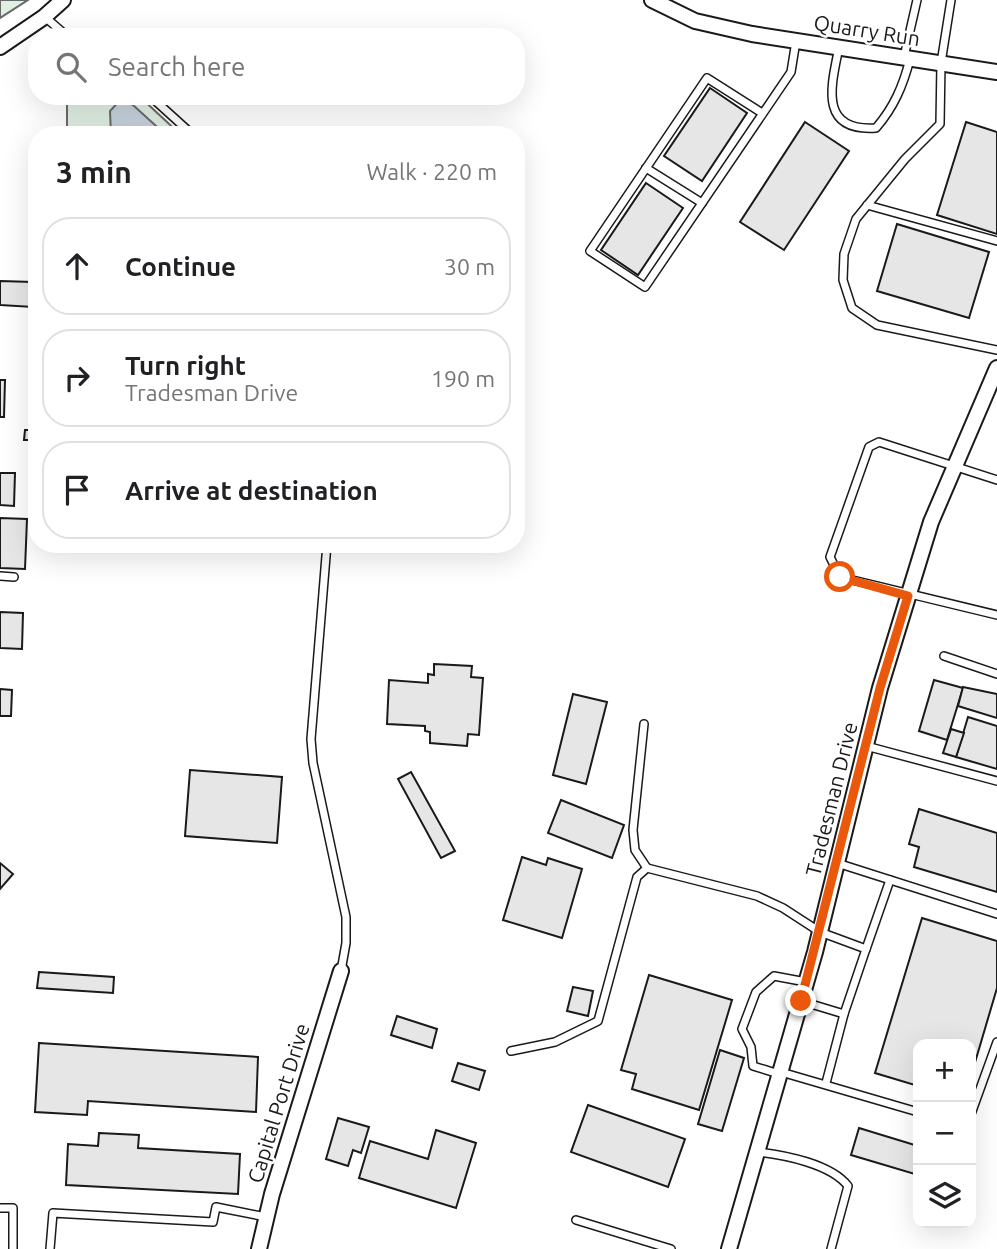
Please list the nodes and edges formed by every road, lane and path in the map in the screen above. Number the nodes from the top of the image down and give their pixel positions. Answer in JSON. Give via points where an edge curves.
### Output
{"nodes":[{"id":1,"x":63,"y":0,"type":"edge"},
{"id":2,"x":652,"y":0,"type":"edge"},
{"id":3,"x":917,"y":0,"type":"edge"},
{"id":4,"x":951,"y":0,"type":"edge"},
{"id":5,"x":44,"y":17,"type":"junction"},
{"id":6,"x":57,"y":28,"type":"edge"},
{"id":7,"x":796,"y":41,"type":"junction"},
{"id":8,"x":0,"y":47,"type":"edge"},
{"id":9,"x":839,"y":47,"type":"junction"},
{"id":10,"x":907,"y":58,"type":"junction"},
{"id":11,"x":941,"y":63,"type":"junction"},
{"id":12,"x":997,"y":72,"type":"edge"},
{"id":13,"x":160,"y":105,"type":"edge"},
{"id":14,"x":762,"y":113,"type":"junction"},
{"id":15,"x":183,"y":126,"type":"edge"},
{"id":16,"x":646,"y":168,"type":"junction"},
{"id":17,"x":702,"y":203,"type":"junction"},
{"id":18,"x":867,"y":205,"type":"junction"},
{"id":19,"x":997,"y":241,"type":"edge"},
{"id":20,"x":997,"y":350,"type":"edge"},
{"id":21,"x":997,"y":368,"type":"edge"},
{"id":22,"x":955,"y":467,"type":"junction"},
{"id":23,"x":997,"y":480,"type":"edge"},
{"id":24,"x":326,"y":553,"type":"edge"},
{"id":25,"x":0,"y":576,"type":"edge"},
{"id":26,"x":14,"y":577,"type":"dead end"},
{"id":27,"x":908,"y":596,"type":"junction"},
{"id":28,"x":997,"y":615,"type":"edge"},
{"id":29,"x":944,"y":656,"type":"dead end"},
{"id":30,"x":997,"y":674,"type":"edge"},
{"id":31,"x":644,"y":724,"type":"dead end"},
{"id":32,"x":866,"y":746,"type":"junction"},
{"id":33,"x":997,"y":781,"type":"edge"},
{"id":34,"x":837,"y":863,"type":"junction"},
{"id":35,"x":648,"y":868,"type":"junction"},
{"id":36,"x":890,"y":880,"type":"junction"},
{"id":37,"x":997,"y":914,"type":"edge"},
{"id":38,"x":820,"y":932,"type":"junction"},
{"id":39,"x":866,"y":949,"type":"junction"},
{"id":40,"x":341,"y":971,"type":"joint"},
{"id":41,"x":806,"y":982,"type":"junction"},
{"id":42,"x":801,"y":1001,"type":"junction"},
{"id":43,"x":844,"y":1014,"type":"junction"},
{"id":44,"x":997,"y":1041,"type":"edge"},
{"id":45,"x":511,"y":1051,"type":"dead end"},
{"id":46,"x":780,"y":1073,"type":"junction"},
{"id":47,"x":826,"y":1083,"type":"junction"},
{"id":48,"x":975,"y":1102,"type":"edge"},
{"id":49,"x":913,"y":1110,"type":"edge"},
{"id":50,"x":758,"y":1152,"type":"junction"},
{"id":51,"x":0,"y":1208,"type":"edge"},
{"id":52,"x":267,"y":1217,"type":"junction"},
{"id":53,"x":576,"y":1220,"type":"dead end"},
{"id":54,"x":13,"y":1249,"type":"edge"},
{"id":55,"x":50,"y":1249,"type":"edge"},
{"id":56,"x":259,"y":1249,"type":"edge"},
{"id":57,"x":671,"y":1249,"type":"edge"},
{"id":58,"x":729,"y":1249,"type":"edge"},
{"id":59,"x":831,"y":1249,"type":"edge"}],
"edges":[{"from":1,"to":5,"type":"street"},
{"from":2,"to":7,"type":"street","name":"Quarry Run","via":[[695,21]]},
{"from":3,"to":10,"type":"lane"},
{"from":4,"to":11,"type":"lane"},
{"from":5,"to":6,"type":"lane"},
{"from":5,"to":8,"type":"street"},
{"from":7,"to":9,"type":"street","name":"Quarry Run"},
{"from":7,"to":14,"type":"lane","via":[[790,72]]},
{"from":9,"to":10,"type":"street","name":"Quarry Run"},
{"from":9,"to":10,"type":"lane","via":[[829,96],[839,117],[867,128],[876,128],[903,88]]},
{"from":10,"to":11,"type":"street","name":"Quarry Run"},
{"from":11,"to":12,"type":"street","name":"Quarry Run"},
{"from":11,"to":18,"type":"lane","via":[[940,124]]},
{"from":13,"to":15,"type":"lane"},
{"from":14,"to":16,"type":"lane","via":[[707,78]]},
{"from":14,"to":17,"type":"lane"},
{"from":16,"to":17,"type":"lane"},
{"from":16,"to":17,"type":"lane","via":[[590,251],[645,288]]},
{"from":18,"to":19,"type":"lane"},
{"from":18,"to":20,"type":"lane","via":[[856,219],[844,254],[843,280],[852,308],[877,324]]},
{"from":21,"to":22,"type":"street","name":"Tradesman Drive"},
{"from":22,"to":23,"type":"lane"},
{"from":22,"to":27,"type":"street","name":"Tradesman Drive","via":[[931,522]]},
{"from":22,"to":27,"type":"lane","via":[[879,442],[869,447],[830,557],[840,577]]},
{"from":24,"to":40,"type":"lane","via":[[311,739],[346,917]]},
{"from":25,"to":26,"type":"lane"},
{"from":27,"to":28,"type":"lane"},
{"from":27,"to":32,"type":"street","name":"Tradesman Drive"},
{"from":29,"to":30,"type":"lane"},
{"from":31,"to":35,"type":"lane","via":[[633,830],[635,850]]},
{"from":32,"to":33,"type":"lane"},
{"from":32,"to":34,"type":"street","name":"Tradesman Drive"},
{"from":34,"to":36,"type":"lane"},
{"from":34,"to":38,"type":"street","name":"Tradesman Drive"},
{"from":35,"to":38,"type":"lane","via":[[757,896]]},
{"from":35,"to":45,"type":"lane","via":[[637,877],[598,1021],[555,1042]]},
{"from":36,"to":37,"type":"lane"},
{"from":36,"to":39,"type":"lane"},
{"from":38,"to":39,"type":"lane"},
{"from":38,"to":41,"type":"street","name":"Tradesman Drive"},
{"from":39,"to":43,"type":"lane"},
{"from":40,"to":52,"type":"street","name":"Capital Port Drive"},
{"from":41,"to":42,"type":"street","name":"Tradesman Drive"},
{"from":41,"to":46,"type":"lane","via":[[774,976],[756,992],[742,1029],[753,1066]]},
{"from":42,"to":43,"type":"lane"},
{"from":42,"to":46,"type":"street","name":"Tradesman Drive"},
{"from":43,"to":47,"type":"lane"},
{"from":44,"to":48,"type":"lane"},
{"from":46,"to":47,"type":"lane"},
{"from":46,"to":50,"type":"street","name":"Tradesman Drive"},
{"from":47,"to":49,"type":"lane"},
{"from":50,"to":58,"type":"street","name":"Tradesman Drive"},
{"from":50,"to":59,"type":"lane","via":[[839,1174],[848,1186]]},
{"from":51,"to":54,"type":"lane","via":[[13,1208]]},
{"from":52,"to":55,"type":"lane","via":[[216,1207],[213,1222],[52,1213]]},
{"from":52,"to":56,"type":"street","name":"Capital Port Drive"},
{"from":53,"to":57,"type":"lane"}]}
